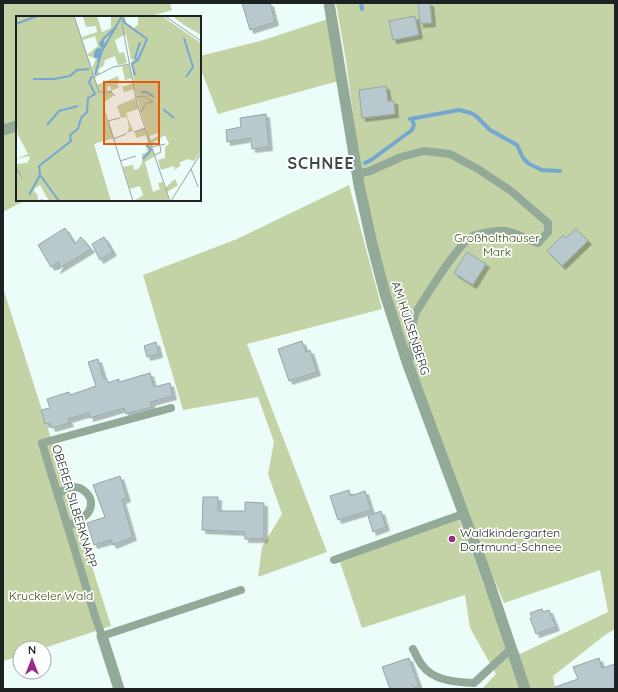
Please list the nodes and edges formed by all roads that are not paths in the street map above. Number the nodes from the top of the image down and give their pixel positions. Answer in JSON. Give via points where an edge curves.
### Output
{"nodes":[{"id":1,"x":329,"y":3,"type":"edge"},
{"id":2,"x":16,"y":126,"type":"edge"},
{"id":3,"x":3,"y":130,"type":"edge"},
{"id":4,"x":357,"y":174,"type":"junction"},
{"id":5,"x":407,"y":362,"type":"junction"},
{"id":6,"x":171,"y":408,"type":"dead end"},
{"id":7,"x":58,"y":495,"type":"junction"},
{"id":8,"x":463,"y":514,"type":"junction"},
{"id":9,"x":68,"y":526,"type":"junction"},
{"id":10,"x":334,"y":560,"type":"dead end"},
{"id":11,"x":241,"y":590,"type":"dead end"},
{"id":12,"x":102,"y":636,"type":"junction"},
{"id":13,"x":413,"y":649,"type":"dead end"},
{"id":14,"x":511,"y":649,"type":"junction"},
{"id":15,"x":471,"y":686,"type":"edge"},
{"id":16,"x":119,"y":689,"type":"edge"},
{"id":17,"x":525,"y":689,"type":"edge"}],
"edges":[{"from":1,"to":4,"type":"street","name":"AM HÜLSENBERG"},
{"from":2,"to":3,"type":"street"},
{"from":4,"to":5,"type":"street","name":"AM HÜLSENBERG","via":[[383,286]]},
{"from":4,"to":5,"type":"lane","via":[[424,151],[450,154],[510,191],[548,222],[548,232],[538,243],[505,231],[473,236],[460,247],[416,312],[411,333],[413,354]]},
{"from":5,"to":8,"type":"street","name":"AM HÜLSENBERG"},
{"from":6,"to":7,"type":"lane","name":"OBERER SILBERKNAPP","via":[[42,443]]},
{"from":7,"to":9,"type":"lane","name":"OBERER SILBERKNAPP"},
{"from":7,"to":9,"type":"lane","via":[[70,488],[84,490],[89,495],[90,509],[87,514]]},
{"from":8,"to":10,"type":"lane"},
{"from":8,"to":14,"type":"street","name":"AM HÜLSENBERG"},
{"from":9,"to":12,"type":"lane","name":"OBERER SILBERKNAPP"},
{"from":11,"to":12,"type":"lane"},
{"from":12,"to":16,"type":"street","name":"OBERER SILBERKNAPP"},
{"from":13,"to":15,"type":"lane","via":[[422,667],[436,677]]},
{"from":14,"to":15,"type":"lane"},
{"from":14,"to":17,"type":"street","name":"AM HÜLSENBERG"}]}
